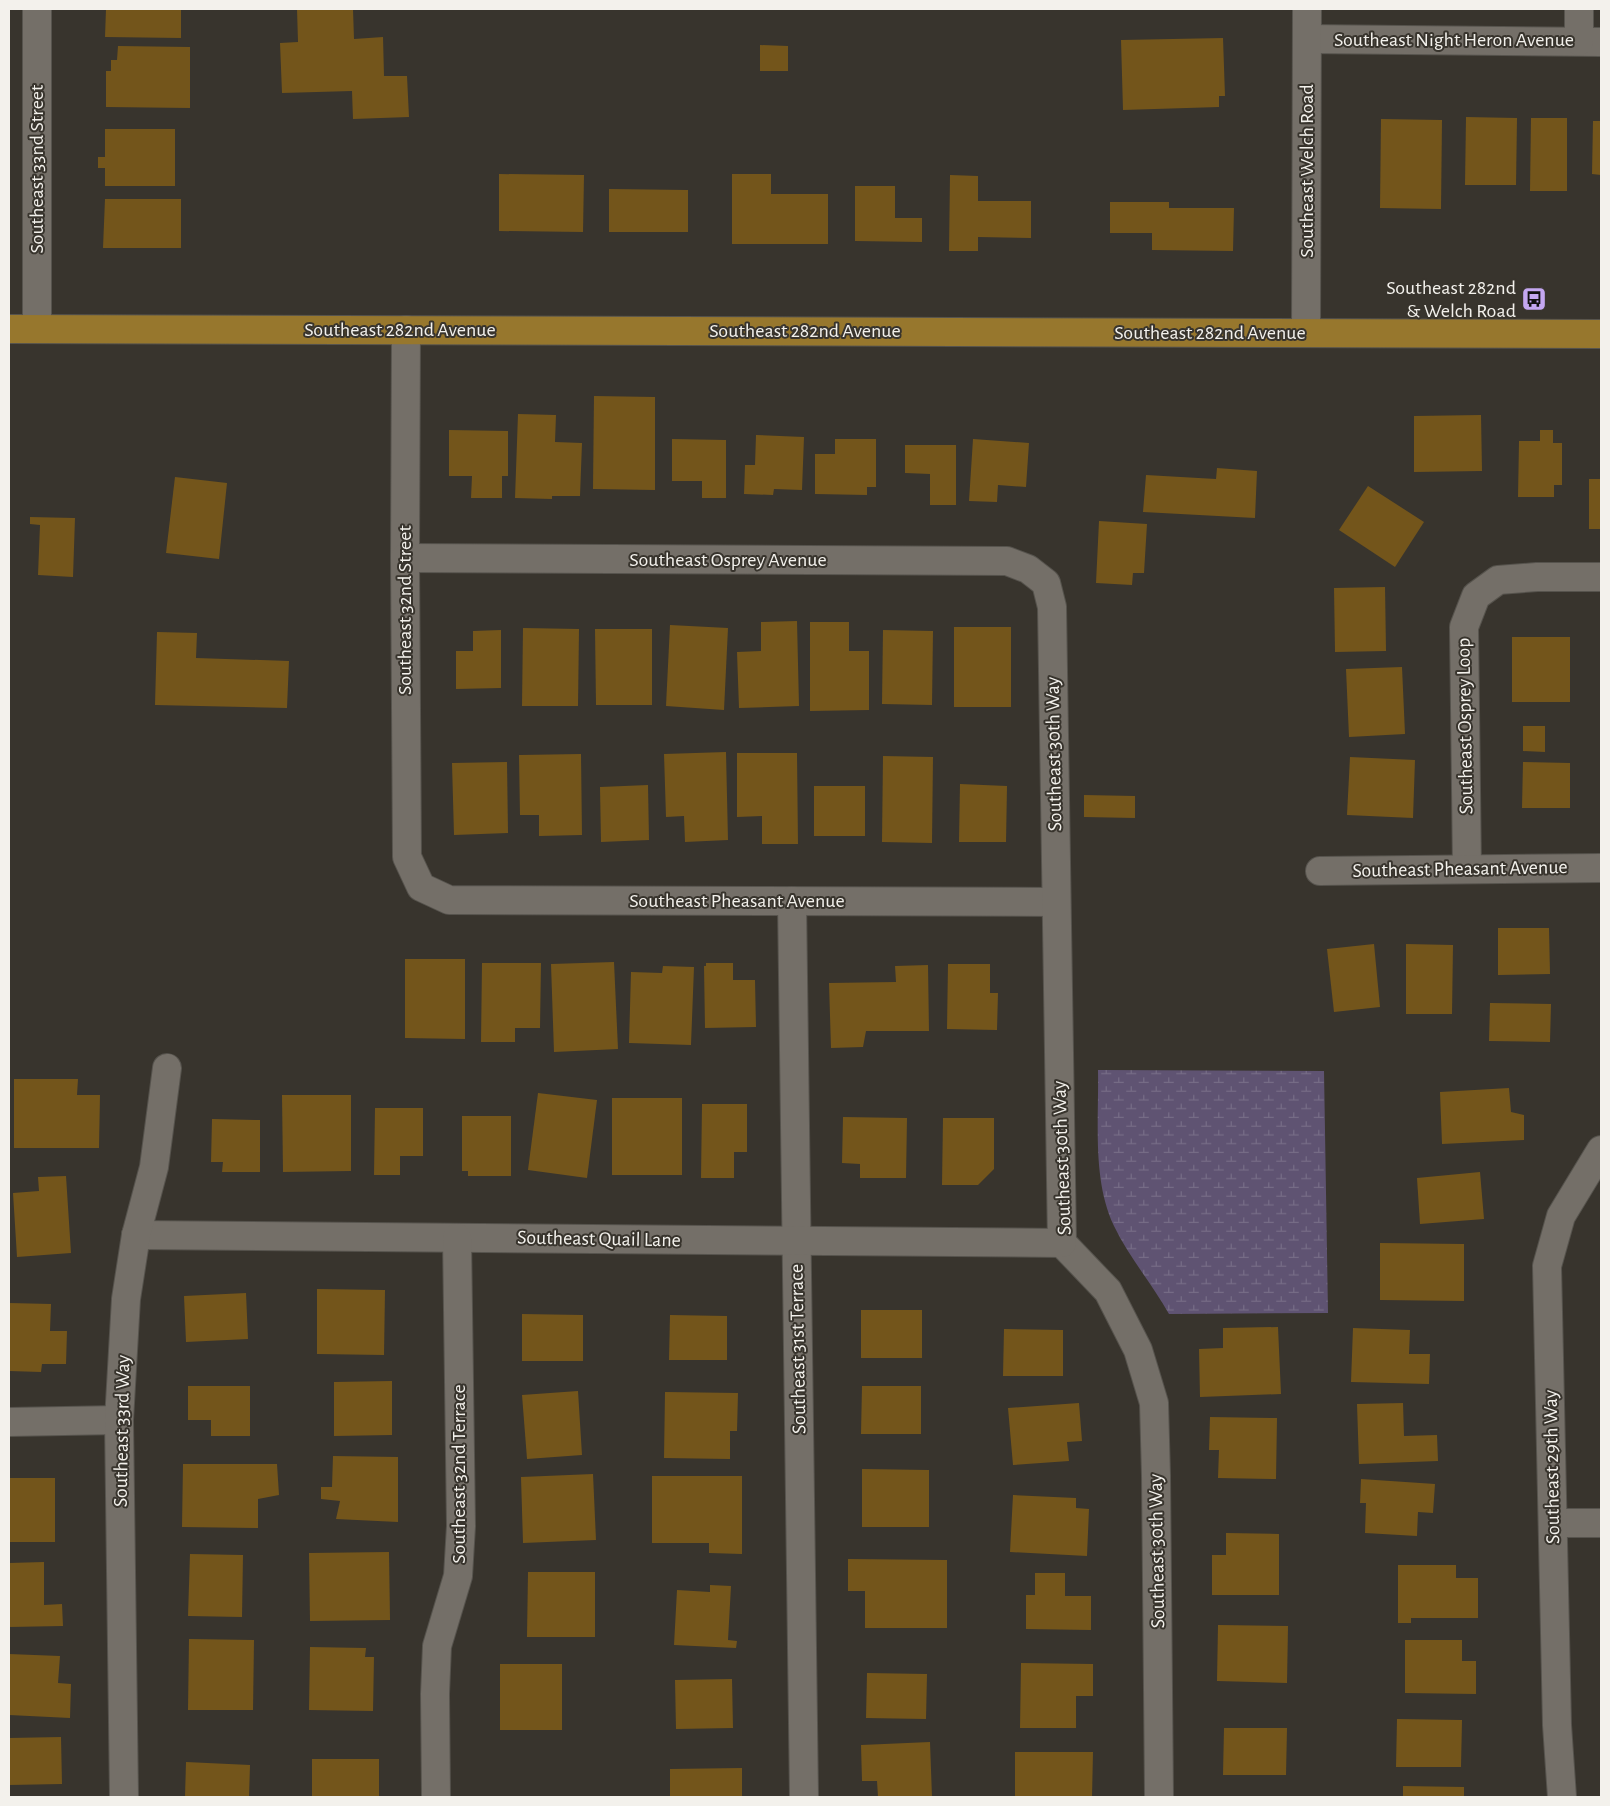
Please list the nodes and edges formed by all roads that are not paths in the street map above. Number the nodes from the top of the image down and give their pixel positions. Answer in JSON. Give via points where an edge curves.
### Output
{"nodes":[{"id":1,"x":37,"y":9,"type":"edge"},
{"id":2,"x":1307,"y":9,"type":"edge"},
{"id":3,"x":1578,"y":9,"type":"edge"},
{"id":4,"x":1307,"y":39,"type":"junction"},
{"id":5,"x":1590,"y":42,"type":"edge"},
{"id":6,"x":9,"y":329,"type":"edge"},
{"id":7,"x":37,"y":329,"type":"junction"},
{"id":8,"x":406,"y":330,"type":"junction"},
{"id":9,"x":1306,"y":333,"type":"junction"},
{"id":10,"x":1601,"y":334,"type":"edge"},
{"id":11,"x":405,"y":558,"type":"junction"},
{"id":12,"x":1601,"y":577,"type":"edge"},
{"id":13,"x":1046,"y":583,"type":"joint"},
{"id":14,"x":1601,"y":868,"type":"edge"},
{"id":15,"x":1467,"y":869,"type":"junction"},
{"id":16,"x":1320,"y":871,"type":"dead end"},
{"id":17,"x":421,"y":887,"type":"joint"},
{"id":18,"x":792,"y":902,"type":"junction"},
{"id":19,"x":1056,"y":902,"type":"junction"},
{"id":20,"x":167,"y":1068,"type":"dead end"},
{"id":21,"x":1601,"y":1150,"type":"edge"},
{"id":22,"x":136,"y":1235,"type":"junction"},
{"id":23,"x":457,"y":1238,"type":"junction"},
{"id":24,"x":797,"y":1241,"type":"junction"},
{"id":25,"x":1062,"y":1243,"type":"junction"},
{"id":26,"x":119,"y":1420,"type":"junction"},
{"id":27,"x":9,"y":1422,"type":"edge"},
{"id":28,"x":1601,"y":1523,"type":"edge"},
{"id":29,"x":1553,"y":1524,"type":"junction"},
{"id":30,"x":124,"y":1797,"type":"edge"},
{"id":31,"x":436,"y":1797,"type":"edge"},
{"id":32,"x":804,"y":1797,"type":"edge"},
{"id":33,"x":1159,"y":1797,"type":"edge"},
{"id":34,"x":1562,"y":1797,"type":"edge"}],
"edges":[{"from":1,"to":7,"type":"street","name":"Southeast 33nd Street"},
{"from":2,"to":4,"type":"street","name":"Southeast Welch Road"},
{"from":3,"to":5,"type":"street"},
{"from":4,"to":5,"type":"street","name":"Southeast Night Heron Avenue"},
{"from":4,"to":9,"type":"street","name":"Southeast Welch Road"},
{"from":6,"to":7,"type":"main road","name":"Southeast 282nd Avenue"},
{"from":7,"to":8,"type":"main road","name":"Southeast 282nd Avenue"},
{"from":8,"to":9,"type":"main road","name":"Southeast 282nd Avenue"},
{"from":8,"to":11,"type":"street","name":"Southeast 32nd Street"},
{"from":9,"to":10,"type":"main road","name":"Southeast 282nd Avenue"},
{"from":11,"to":13,"type":"street","name":"Southeast Osprey Avenue","via":[[1007,561],[1028,569]]},
{"from":11,"to":17,"type":"street","name":"Southeast 32nd Street","via":[[407,857]]},
{"from":12,"to":15,"type":"street","name":"Southeast Osprey Loop","via":[[1498,580],[1476,596],[1464,627]]},
{"from":13,"to":19,"type":"street","name":"Southeast 30th Way","via":[[1052,607]]},
{"from":14,"to":15,"type":"street","name":"Southeast Pheasant Avenue"},
{"from":15,"to":16,"type":"street","name":"Southeast Pheasant Avenue"},
{"from":17,"to":18,"type":"street","name":"Southeast Pheasant Avenue","via":[[449,900]]},
{"from":18,"to":19,"type":"street","name":"Southeast Pheasant Avenue"},
{"from":18,"to":24,"type":"street","name":"Southeast 31st Terrace"},
{"from":19,"to":25,"type":"street","name":"Southeast 30th Way"},
{"from":20,"to":22,"type":"street","name":"Southeast 33rd Way","via":[[154,1168]]},
{"from":21,"to":29,"type":"street","name":"Southeast 29th Way","via":[[1561,1216],[1547,1266]]},
{"from":22,"to":23,"type":"street","name":"Southeast Quail Lane"},
{"from":22,"to":26,"type":"street","name":"Southeast 33rd Way","via":[[126,1299]]},
{"from":23,"to":24,"type":"street","name":"Southeast Quail Lane"},
{"from":23,"to":31,"type":"street","name":"Southeast 32nd Terrace","via":[[461,1526],[458,1576],[437,1646]]},
{"from":24,"to":25,"type":"street","name":"Southeast Quail Lane"},
{"from":24,"to":32,"type":"street","name":"Southeast 31st Terrace"},
{"from":25,"to":33,"type":"street","name":"Southeast 30th Way","via":[[1108,1291],[1138,1350],[1154,1403]]},
{"from":26,"to":27,"type":"street"},
{"from":26,"to":30,"type":"street","name":"Southeast 33rd Way"},
{"from":28,"to":29,"type":"street"},
{"from":29,"to":34,"type":"street","name":"Southeast 29th Way","via":[[1557,1725]]}]}
